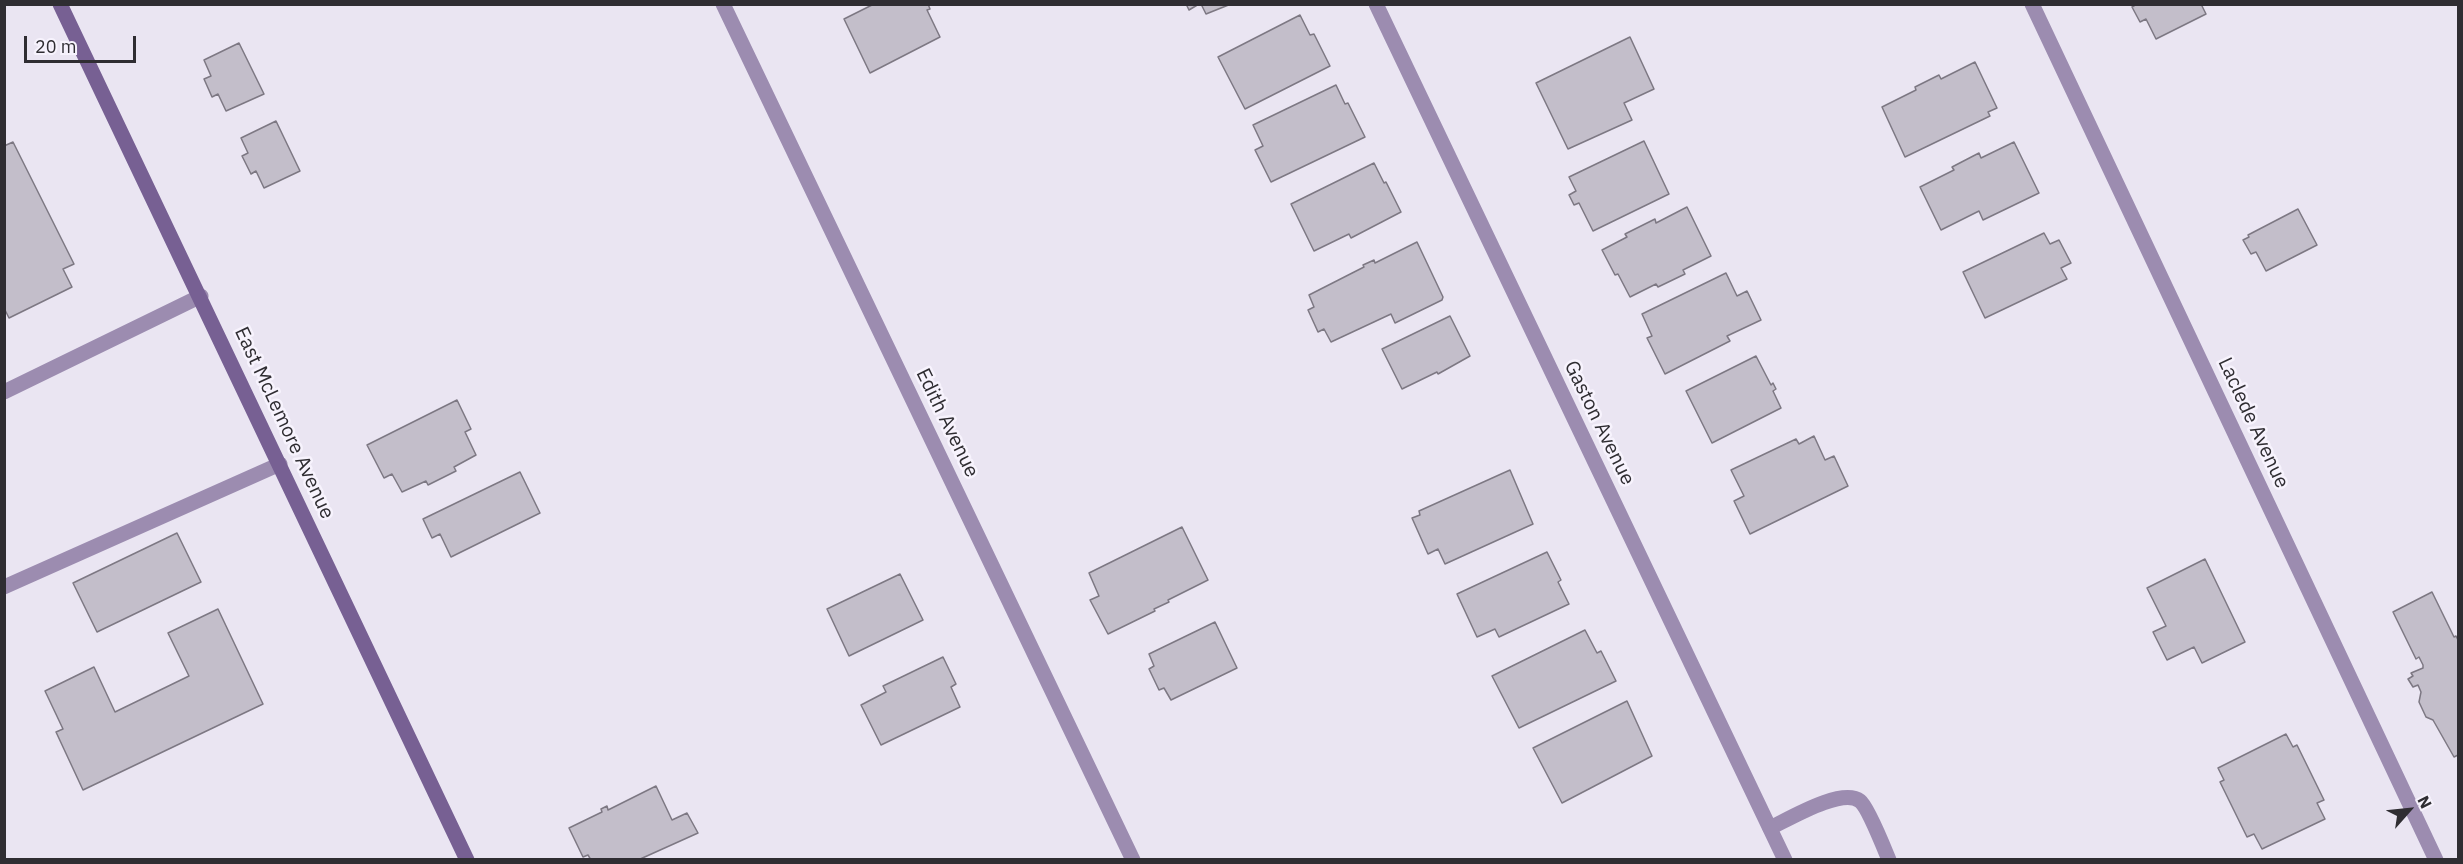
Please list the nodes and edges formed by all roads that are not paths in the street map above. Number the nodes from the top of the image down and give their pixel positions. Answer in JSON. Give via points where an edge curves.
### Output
{"nodes":[{"id":1,"x":60,"y":4,"type":"edge"},
{"id":2,"x":723,"y":4,"type":"edge"},
{"id":3,"x":1376,"y":4,"type":"edge"},
{"id":4,"x":2032,"y":4,"type":"edge"},
{"id":5,"x":201,"y":296,"type":"junction"},
{"id":6,"x":4,"y":392,"type":"edge"},
{"id":7,"x":280,"y":464,"type":"junction"},
{"id":8,"x":4,"y":587,"type":"edge"},
{"id":9,"x":1770,"y":828,"type":"junction"},
{"id":10,"x":468,"y":860,"type":"edge"},
{"id":11,"x":1133,"y":860,"type":"edge"},
{"id":12,"x":1785,"y":860,"type":"edge"},
{"id":13,"x":1889,"y":860,"type":"edge"},
{"id":14,"x":2436,"y":860,"type":"edge"}],
"edges":[{"from":1,"to":5,"type":"main road","name":"East McLemore Avenue"},
{"from":2,"to":11,"type":"street","name":"Edith Avenue"},
{"from":3,"to":9,"type":"street","name":"Gaston Avenue"},
{"from":4,"to":14,"type":"street","name":"Laclede Avenue"},
{"from":5,"to":6,"type":"street"},
{"from":5,"to":7,"type":"main road","name":"East McLemore Avenue"},
{"from":7,"to":8,"type":"street"},
{"from":7,"to":10,"type":"main road","name":"East McLemore Avenue"},
{"from":9,"to":12,"type":"street","name":"Gaston Avenue"},
{"from":9,"to":13,"type":"street","via":[[1838,797],[1851,796],[1862,802]]}]}
